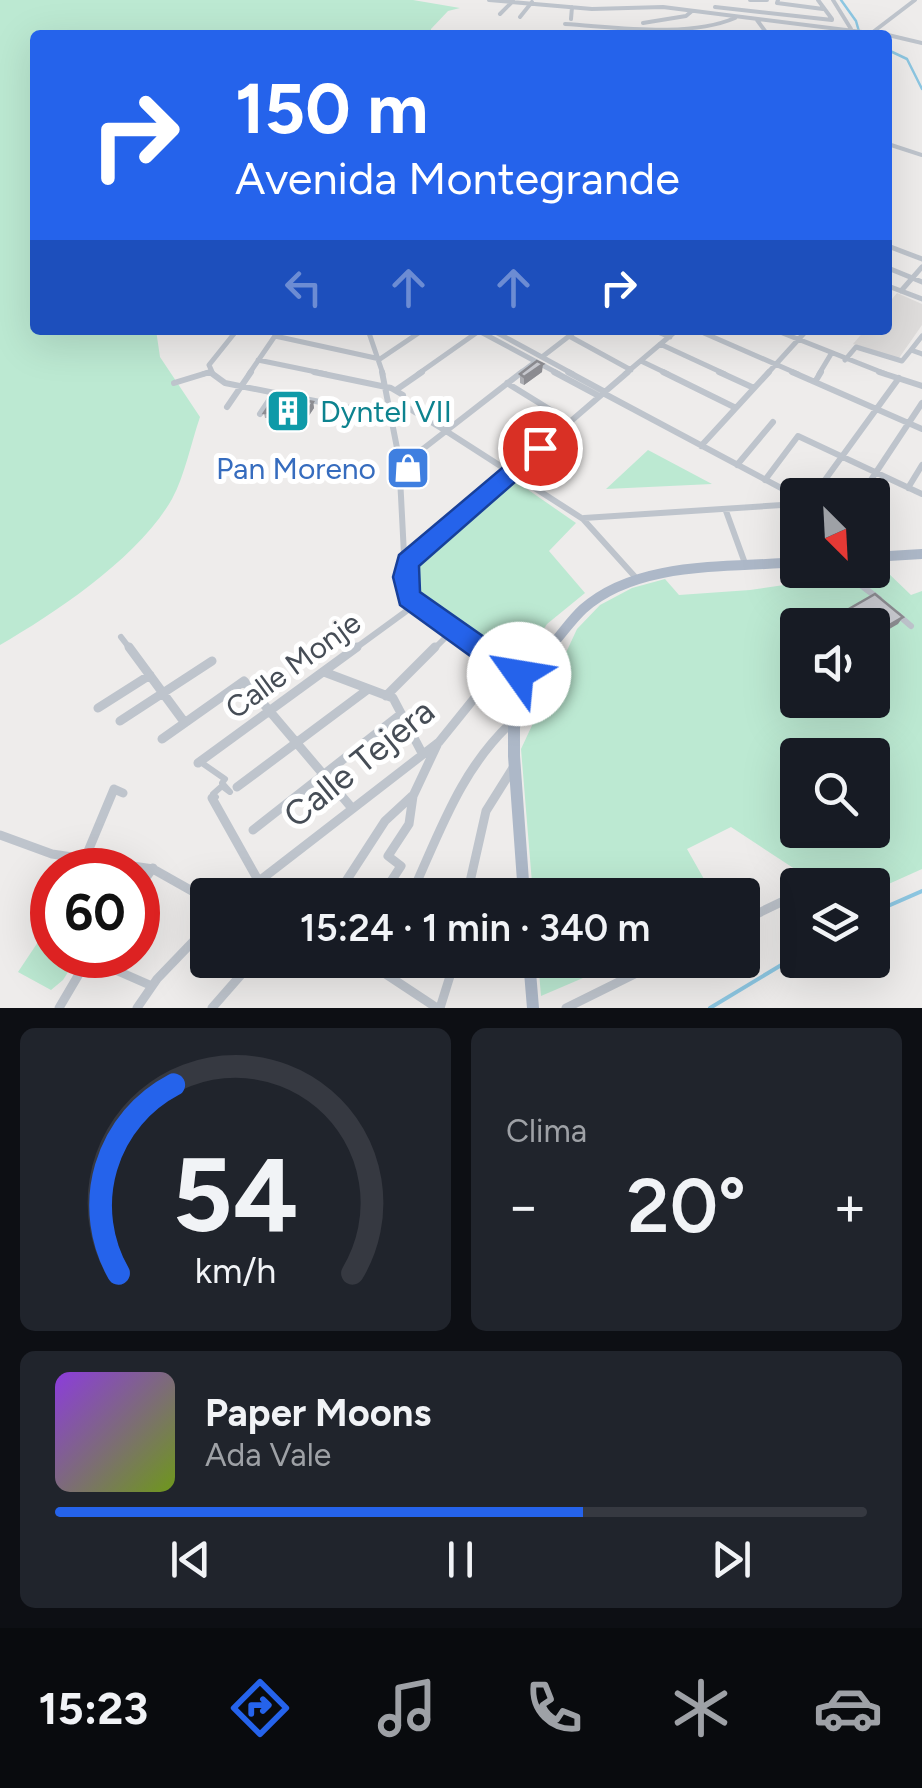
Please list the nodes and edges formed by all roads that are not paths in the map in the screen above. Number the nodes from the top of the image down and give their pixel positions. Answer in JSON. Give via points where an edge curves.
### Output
{"nodes":[{"id":1,"x":491,"y":0,"type":"edge"},
{"id":2,"x":711,"y":0,"type":"edge"},
{"id":3,"x":750,"y":0,"type":"edge"},
{"id":4,"x":818,"y":0,"type":"edge"},
{"id":5,"x":833,"y":0,"type":"edge"},
{"id":6,"x":916,"y":0,"type":"edge"},
{"id":7,"x":513,"y":1,"type":"edge"},
{"id":8,"x":767,"y":1,"type":"edge"},
{"id":9,"x":532,"y":2,"type":"edge"},
{"id":10,"x":778,"y":2,"type":"edge"},
{"id":11,"x":558,"y":6,"type":"junction"},
{"id":12,"x":572,"y":7,"type":"junction"},
{"id":13,"x":715,"y":7,"type":"junction"},
{"id":14,"x":822,"y":8,"type":"junction"},
{"id":15,"x":692,"y":11,"type":"junction"},
{"id":16,"x":500,"y":14,"type":"dead end"},
{"id":17,"x":788,"y":15,"type":"junction"},
{"id":18,"x":549,"y":16,"type":"dead end"},
{"id":19,"x":725,"y":16,"type":"junction"},
{"id":20,"x":520,"y":17,"type":"dead end"},
{"id":21,"x":737,"y":17,"type":"junction"},
{"id":22,"x":571,"y":18,"type":"dead end"},
{"id":23,"x":756,"y":19,"type":"junction"},
{"id":24,"x":832,"y":20,"type":"junction"},
{"id":25,"x":644,"y":23,"type":"dead end"},
{"id":26,"x":790,"y":23,"type":"junction"},
{"id":27,"x":564,"y":24,"type":"dead end"},
{"id":28,"x":839,"y":28,"type":"junction"},
{"id":29,"x":764,"y":30,"type":"edge"},
{"id":30,"x":851,"y":30,"type":"joint"},
{"id":31,"x":877,"y":30,"type":"edge"},
{"id":32,"x":892,"y":36,"type":"edge"},
{"id":33,"x":922,"y":43,"type":"edge"},
{"id":34,"x":892,"y":145,"type":"edge"},
{"id":35,"x":922,"y":154,"type":"edge"},
{"id":36,"x":892,"y":247,"type":"edge"},
{"id":37,"x":922,"y":258,"type":"edge"},
{"id":38,"x":922,"y":267,"type":"edge"},
{"id":39,"x":892,"y":270,"type":"edge"},
{"id":40,"x":913,"y":278,"type":"junction"},
{"id":41,"x":922,"y":282,"type":"edge"},
{"id":42,"x":892,"y":288,"type":"edge"},
{"id":43,"x":901,"y":291,"type":"junction"},
{"id":44,"x":922,"y":299,"type":"edge"},
{"id":45,"x":232,"y":335,"type":"edge"},
{"id":46,"x":276,"y":335,"type":"edge"},
{"id":47,"x":285,"y":335,"type":"edge"},
{"id":48,"x":370,"y":335,"type":"edge"},
{"id":49,"x":416,"y":335,"type":"edge"},
{"id":50,"x":471,"y":335,"type":"edge"},
{"id":51,"x":489,"y":335,"type":"edge"},
{"id":52,"x":500,"y":335,"type":"edge"},
{"id":53,"x":667,"y":335,"type":"edge"},
{"id":54,"x":709,"y":335,"type":"edge"},
{"id":55,"x":786,"y":335,"type":"edge"},
{"id":56,"x":803,"y":335,"type":"edge"},
{"id":57,"x":569,"y":336,"type":"joint"},
{"id":58,"x":670,"y":336,"type":"joint"},
{"id":59,"x":922,"y":336,"type":"edge"},
{"id":60,"x":798,"y":340,"type":"junction"},
{"id":61,"x":660,"y":344,"type":"junction"},
{"id":62,"x":911,"y":350,"type":"junction"},
{"id":63,"x":831,"y":354,"type":"junction"},
{"id":64,"x":922,"y":354,"type":"edge"},
{"id":65,"x":380,"y":358,"type":"junction"},
{"id":66,"x":539,"y":359,"type":"junction"},
{"id":67,"x":258,"y":360,"type":"junction"},
{"id":68,"x":642,"y":360,"type":"junction"},
{"id":69,"x":845,"y":360,"type":"junction"},
{"id":70,"x":776,"y":365,"type":"junction"},
{"id":71,"x":631,"y":370,"type":"junction"},
{"id":72,"x":210,"y":372,"type":"junction"},
{"id":73,"x":899,"y":378,"type":"junction"},
{"id":74,"x":815,"y":382,"type":"junction"},
{"id":75,"x":174,"y":383,"type":"dead end"},
{"id":76,"x":508,"y":384,"type":"junction"},
{"id":77,"x":240,"y":386,"type":"junction"},
{"id":78,"x":922,"y":386,"type":"edge"},
{"id":79,"x":754,"y":388,"type":"junction"},
{"id":80,"x":393,"y":389,"type":"junction"},
{"id":81,"x":274,"y":393,"type":"junction"},
{"id":82,"x":603,"y":394,"type":"junction"},
{"id":83,"x":922,"y":403,"type":"edge"},
{"id":84,"x":226,"y":406,"type":"dead end"},
{"id":85,"x":736,"y":408,"type":"junction"},
{"id":86,"x":876,"y":409,"type":"junction"},
{"id":87,"x":260,"y":414,"type":"edge"},
{"id":88,"x":395,"y":416,"type":"junction"},
{"id":89,"x":570,"y":422,"type":"junction"},
{"id":90,"x":773,"y":422,"type":"dead end"},
{"id":91,"x":908,"y":423,"type":"junction"},
{"id":92,"x":922,"y":429,"type":"edge"},
{"id":93,"x":446,"y":431,"type":"junction"},
{"id":94,"x":701,"y":446,"type":"junction"},
{"id":95,"x":840,"y":456,"type":"junction"},
{"id":96,"x":737,"y":465,"type":"junction"},
{"id":97,"x":922,"y":465,"type":"edge"},
{"id":98,"x":400,"y":466,"type":"junction"},
{"id":99,"x":511,"y":473,"type":"junction"},
{"id":100,"x":876,"y":473,"type":"junction"},
{"id":101,"x":825,"y":478,"type":"edge"},
{"id":102,"x":873,"y":478,"type":"edge"},
{"id":103,"x":765,"y":480,"type":"junction"},
{"id":104,"x":908,"y":488,"type":"junction"},
{"id":105,"x":780,"y":490,"type":"edge"},
{"id":106,"x":922,"y":494,"type":"edge"},
{"id":107,"x":780,"y":503,"type":"edge"},
{"id":108,"x":726,"y":510,"type":"junction"},
{"id":109,"x":583,"y":518,"type":"junction"},
{"id":110,"x":920,"y":551,"type":"edge"},
{"id":111,"x":891,"y":556,"type":"edge"},
{"id":112,"x":407,"y":562,"type":"junction"},
{"id":113,"x":780,"y":563,"type":"edge"},
{"id":114,"x":746,"y":566,"type":"junction"},
{"id":115,"x":637,"y":579,"type":"junction"},
{"id":116,"x":869,"y":588,"type":"edge"},
{"id":117,"x":416,"y":604,"type":"junction"},
{"id":118,"x":911,"y":626,"type":"dead end"},
{"id":119,"x":453,"y":630,"type":"junction"},
{"id":120,"x":121,"y":638,"type":"dead end"},
{"id":121,"x":549,"y":649,"type":"junction"},
{"id":122,"x":529,"y":659,"type":"junction"},
{"id":123,"x":212,"y":660,"type":"dead end"},
{"id":124,"x":503,"y":665,"type":"junction"},
{"id":125,"x":546,"y":667,"type":"junction"},
{"id":126,"x":323,"y":672,"type":"junction"},
{"id":127,"x":520,"y":675,"type":"junction"},
{"id":128,"x":150,"y":676,"type":"junction"},
{"id":129,"x":538,"y":682,"type":"junction"},
{"id":130,"x":366,"y":690,"type":"junction"},
{"id":131,"x":163,"y":693,"type":"junction"},
{"id":132,"x":386,"y":696,"type":"junction"},
{"id":133,"x":522,"y":696,"type":"junction"},
{"id":134,"x":98,"y":708,"type":"dead end"},
{"id":135,"x":269,"y":711,"type":"junction"},
{"id":136,"x":401,"y":714,"type":"junction"},
{"id":137,"x":516,"y":718,"type":"junction"},
{"id":138,"x":120,"y":722,"type":"dead end"},
{"id":139,"x":185,"y":723,"type":"junction"},
{"id":140,"x":162,"y":739,"type":"dead end"},
{"id":141,"x":296,"y":742,"type":"junction"},
{"id":142,"x":438,"y":742,"type":"junction"},
{"id":143,"x":422,"y":752,"type":"junction"},
{"id":144,"x":198,"y":762,"type":"joint"},
{"id":145,"x":514,"y":767,"type":"junction"},
{"id":146,"x":324,"y":776,"type":"junction"},
{"id":147,"x":237,"y":787,"type":"dead end"},
{"id":148,"x":123,"y":793,"type":"dead end"},
{"id":149,"x":413,"y":796,"type":"junction"},
{"id":150,"x":212,"y":798,"type":"joint"},
{"id":151,"x":351,"y":807,"type":"junction"},
{"id":152,"x":253,"y":830,"type":"dead end"},
{"id":153,"x":0,"y":836,"type":"edge"},
{"id":154,"x":39,"y":848,"type":"edge"},
{"id":155,"x":89,"y":848,"type":"edge"},
{"id":156,"x":160,"y":871,"type":"edge"},
{"id":157,"x":252,"y":878,"type":"edge"},
{"id":158,"x":261,"y":878,"type":"edge"},
{"id":159,"x":348,"y":878,"type":"edge"},
{"id":160,"x":393,"y":878,"type":"edge"},
{"id":161,"x":419,"y":878,"type":"edge"},
{"id":162,"x":469,"y":878,"type":"edge"},
{"id":163,"x":523,"y":878,"type":"edge"},
{"id":164,"x":190,"y":887,"type":"edge"},
{"id":165,"x":190,"y":945,"type":"edge"},
{"id":166,"x":77,"y":978,"type":"edge"},
{"id":167,"x":135,"y":978,"type":"edge"},
{"id":168,"x":238,"y":978,"type":"edge"},
{"id":169,"x":398,"y":978,"type":"edge"},
{"id":170,"x":449,"y":978,"type":"edge"},
{"id":171,"x":531,"y":978,"type":"edge"},
{"id":172,"x":627,"y":978,"type":"edge"},
{"id":173,"x":152,"y":986,"type":"junction"},
{"id":174,"x":60,"y":1008,"type":"edge"},
{"id":175,"x":138,"y":1008,"type":"edge"},
{"id":176,"x":212,"y":1008,"type":"edge"},
{"id":177,"x":439,"y":1008,"type":"edge"},
{"id":178,"x":534,"y":1008,"type":"edge"},
{"id":179,"x":566,"y":1008,"type":"edge"}],
"edges":[{"from":1,"to":7,"type":"street"},
{"from":2,"to":13,"type":"street"},
{"from":3,"to":8,"type":"street"},
{"from":4,"to":14,"type":"street"},
{"from":5,"to":30,"type":"street"},
{"from":6,"to":31,"type":"street"},
{"from":7,"to":9,"type":"street"},
{"from":7,"to":16,"type":"street"},
{"from":9,"to":11,"type":"street"},
{"from":9,"to":20,"type":"street"},
{"from":10,"to":14,"type":"street"},
{"from":11,"to":12,"type":"street"},
{"from":11,"to":18,"type":"street"},
{"from":12,"to":15,"type":"street"},
{"from":12,"to":22,"type":"street"},
{"from":13,"to":17,"type":"street"},
{"from":13,"to":19,"type":"street"},
{"from":14,"to":24,"type":"street"},
{"from":15,"to":19,"type":"street"},
{"from":15,"to":25,"type":"street"},
{"from":17,"to":24,"type":"street"},
{"from":17,"to":26,"type":"street"},
{"from":19,"to":21,"type":"street"},
{"from":21,"to":23,"type":"street"},
{"from":21,"to":27,"type":"street","via":[[661,30]]},
{"from":23,"to":26,"type":"street"},
{"from":23,"to":29,"type":"street"},
{"from":24,"to":28,"type":"street"},
{"from":26,"to":28,"type":"street"},
{"from":28,"to":30,"type":"street"},
{"from":32,"to":33,"type":"street"},
{"from":34,"to":35,"type":"street"},
{"from":36,"to":37,"type":"street"},
{"from":38,"to":40,"type":"street"},
{"from":39,"to":40,"type":"street"},
{"from":40,"to":41,"type":"street"},
{"from":40,"to":43,"type":"street"},
{"from":42,"to":43,"type":"street"},
{"from":43,"to":44,"type":"street"},
{"from":45,"to":72,"type":"street","via":[[210,358]]},
{"from":46,"to":67,"type":"street"},
{"from":47,"to":65,"type":"street"},
{"from":48,"to":65,"type":"street"},
{"from":49,"to":65,"type":"street"},
{"from":50,"to":80,"type":"street"},
{"from":51,"to":66,"type":"street"},
{"from":52,"to":66,"type":"street"},
{"from":53,"to":58,"type":"street"},
{"from":54,"to":70,"type":"street"},
{"from":55,"to":60,"type":"street"},
{"from":56,"to":60,"type":"street"},
{"from":57,"to":66,"type":"street"},
{"from":57,"to":71,"type":"street"},
{"from":58,"to":61,"type":"street"},
{"from":59,"to":62,"type":"street"},
{"from":60,"to":63,"type":"street"},
{"from":60,"to":70,"type":"street"},
{"from":61,"to":68,"type":"street"},
{"from":61,"to":79,"type":"street"},
{"from":62,"to":64,"type":"street"},
{"from":62,"to":69,"type":"street","via":[[902,361],[856,347]]},
{"from":63,"to":69,"type":"street"},
{"from":63,"to":74,"type":"street"},
{"from":65,"to":80,"type":"street"},
{"from":66,"to":76,"type":"street"},
{"from":66,"to":82,"type":"street"},
{"from":67,"to":77,"type":"street"},
{"from":67,"to":80,"type":"street"},
{"from":68,"to":71,"type":"street"},
{"from":68,"to":85,"type":"street"},
{"from":69,"to":73,"type":"street"},
{"from":70,"to":74,"type":"street"},
{"from":70,"to":79,"type":"street"},
{"from":71,"to":82,"type":"street"},
{"from":72,"to":75,"type":"street"},
{"from":72,"to":77,"type":"street"},
{"from":73,"to":78,"type":"street"},
{"from":73,"to":86,"type":"street"},
{"from":74,"to":86,"type":"street"},
{"from":76,"to":89,"type":"street"},
{"from":76,"to":93,"type":"street"},
{"from":77,"to":81,"type":"street"},
{"from":77,"to":84,"type":"street"},
{"from":79,"to":85,"type":"street"},
{"from":80,"to":88,"type":"street"},
{"from":80,"to":93,"type":"street","via":[[406,399],[404,406]]},
{"from":81,"to":87,"type":"street"},
{"from":81,"to":88,"type":"street"},
{"from":82,"to":89,"type":"street"},
{"from":82,"to":94,"type":"street"},
{"from":83,"to":91,"type":"street"},
{"from":85,"to":94,"type":"street"},
{"from":86,"to":91,"type":"street"},
{"from":86,"to":95,"type":"street"},
{"from":88,"to":98,"type":"street"},
{"from":89,"to":99,"type":"street"},
{"from":90,"to":96,"type":"street"},
{"from":91,"to":92,"type":"street"},
{"from":91,"to":100,"type":"street"},
{"from":93,"to":98,"type":"street"},
{"from":93,"to":99,"type":"street"},
{"from":94,"to":96,"type":"street"},
{"from":95,"to":100,"type":"street"},
{"from":95,"to":101,"type":"street"},
{"from":95,"to":103,"type":"street","via":[[798,436]]},
{"from":96,"to":103,"type":"street"},
{"from":97,"to":104,"type":"street"},
{"from":98,"to":112,"type":"street"},
{"from":99,"to":109,"type":"street"},
{"from":99,"to":112,"type":"street"},
{"from":100,"to":102,"type":"street"},
{"from":100,"to":104,"type":"street"},
{"from":103,"to":105,"type":"street"},
{"from":104,"to":106,"type":"street"},
{"from":107,"to":108,"type":"street"},
{"from":108,"to":109,"type":"street"},
{"from":108,"to":114,"type":"street"},
{"from":109,"to":115,"type":"street"},
{"from":110,"to":111,"type":"main road"},
{"from":112,"to":117,"type":"street","via":[[405,590]]},
{"from":113,"to":114,"type":"main road"},
{"from":114,"to":115,"type":"main road"},
{"from":115,"to":121,"type":"main road","via":[[595,599]]},
{"from":116,"to":118,"type":"street"},
{"from":117,"to":119,"type":"street"},
{"from":117,"to":126,"type":"street","name":"Calle Monje"},
{"from":119,"to":124,"type":"street"},
{"from":119,"to":132,"type":"street"},
{"from":120,"to":128,"type":"street"},
{"from":121,"to":122,"type":"main road"},
{"from":121,"to":125,"type":"main road"},
{"from":122,"to":124,"type":"street"},
{"from":122,"to":125,"type":"main road"},
{"from":122,"to":127,"type":"main road"},
{"from":123,"to":131,"type":"street"},
{"from":124,"to":127,"type":"street"},
{"from":124,"to":142,"type":"street","name":"Calle Tejera"},
{"from":125,"to":129,"type":"main road"},
{"from":126,"to":130,"type":"street"},
{"from":126,"to":135,"type":"street","name":"Calle Monje"},
{"from":127,"to":129,"type":"main road"},
{"from":127,"to":133,"type":"main road"},
{"from":128,"to":131,"type":"street"},
{"from":128,"to":134,"type":"street"},
{"from":129,"to":133,"type":"main road"},
{"from":130,"to":132,"type":"street"},
{"from":130,"to":141,"type":"street"},
{"from":131,"to":138,"type":"street"},
{"from":131,"to":139,"type":"street"},
{"from":132,"to":136,"type":"street"},
{"from":133,"to":137,"type":"main road"},
{"from":135,"to":139,"type":"street","via":[[244,681]]},
{"from":135,"to":141,"type":"street"},
{"from":135,"to":144,"type":"street","name":"Calle Monje"},
{"from":136,"to":143,"type":"street"},
{"from":136,"to":146,"type":"street"},
{"from":137,"to":145,"type":"main road"},
{"from":137,"to":161,"type":"street","via":[[472,761]]},
{"from":139,"to":140,"type":"street"},
{"from":141,"to":146,"type":"street"},
{"from":141,"to":147,"type":"street"},
{"from":142,"to":143,"type":"street","name":"Calle Tejera"},
{"from":142,"to":149,"type":"street"},
{"from":143,"to":151,"type":"street","name":"Calle Tejera"},
{"from":144,"to":150,"type":"street","via":[[224,779],[230,792],[222,786],[214,794],[219,802]]},
{"from":145,"to":162,"type":"street","via":[[491,801]]},
{"from":145,"to":163,"type":"main road"},
{"from":146,"to":151,"type":"street"},
{"from":146,"to":152,"type":"street"},
{"from":148,"to":155,"type":"street","via":[[114,789]]},
{"from":149,"to":159,"type":"street","via":[[385,821]]},
{"from":149,"to":160,"type":"street","via":[[409,824],[388,856],[401,866]]},
{"from":150,"to":157,"type":"street"},
{"from":151,"to":158,"type":"street","name":"Calle Tejera"},
{"from":153,"to":154,"type":"street"},
{"from":156,"to":164,"type":"street"},
{"from":165,"to":173,"type":"street"},
{"from":166,"to":174,"type":"street"},
{"from":167,"to":173,"type":"street"},
{"from":168,"to":176,"type":"street"},
{"from":169,"to":177,"type":"street"},
{"from":170,"to":177,"type":"street"},
{"from":171,"to":178,"type":"main road"},
{"from":172,"to":179,"type":"street"},
{"from":173,"to":175,"type":"street"}]}
